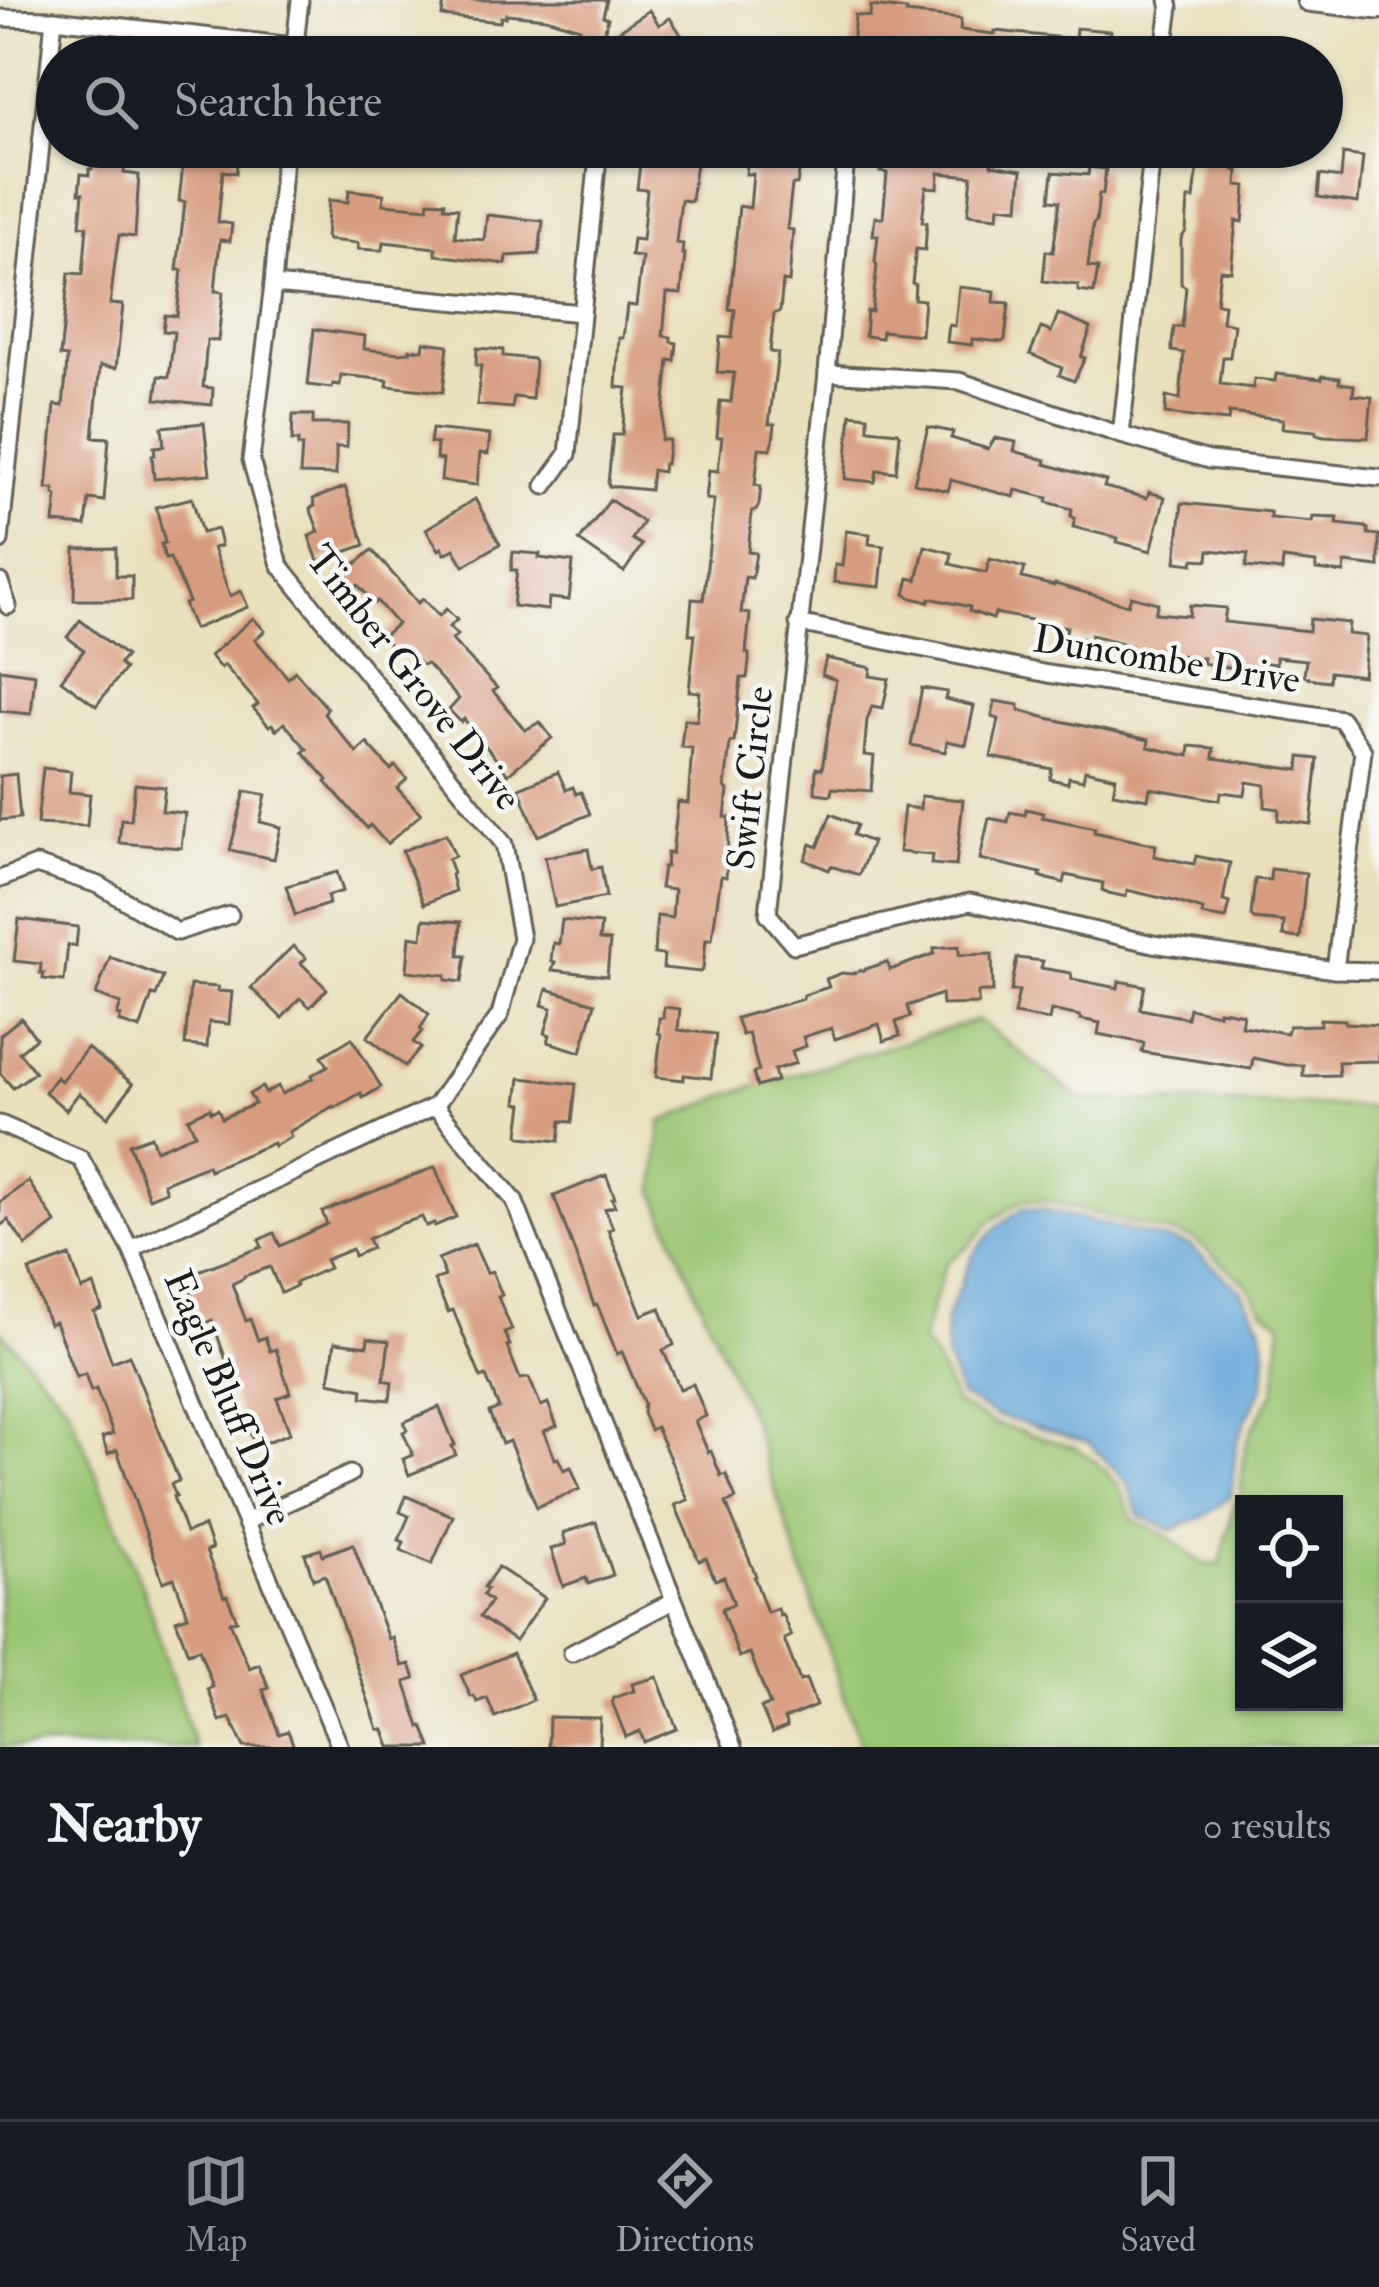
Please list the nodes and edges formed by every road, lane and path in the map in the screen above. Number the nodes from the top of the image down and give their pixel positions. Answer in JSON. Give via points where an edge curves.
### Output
{"nodes":[{"id":1,"x":300,"y":0,"type":"edge"},
{"id":2,"x":1168,"y":0,"type":"edge"},
{"id":3,"x":1308,"y":0,"type":"edge"},
{"id":4,"x":1379,"y":8,"type":"edge"},
{"id":5,"x":0,"y":18,"type":"edge"},
{"id":6,"x":54,"y":19,"type":"junction"},
{"id":7,"x":52,"y":36,"type":"edge"},
{"id":8,"x":178,"y":36,"type":"edge"},
{"id":9,"x":296,"y":36,"type":"edge"},
{"id":10,"x":1166,"y":36,"type":"edge"},
{"id":11,"x":39,"y":168,"type":"edge"},
{"id":12,"x":283,"y":168,"type":"edge"},
{"id":13,"x":597,"y":168,"type":"edge"},
{"id":14,"x":845,"y":168,"type":"edge"},
{"id":15,"x":1151,"y":168,"type":"edge"},
{"id":16,"x":273,"y":285,"type":"junction"},
{"id":17,"x":582,"y":313,"type":"junction"},
{"id":18,"x":827,"y":373,"type":"junction"},
{"id":19,"x":1121,"y":435,"type":"junction"},
{"id":20,"x":1379,"y":478,"type":"edge"},
{"id":21,"x":545,"y":486,"type":"dead end"},
{"id":22,"x":0,"y":541,"type":"edge"},
{"id":23,"x":0,"y":582,"type":"edge"},
{"id":24,"x":8,"y":606,"type":"dead end"},
{"id":25,"x":798,"y":623,"type":"junction"},
{"id":26,"x":0,"y":879,"type":"edge"},
{"id":27,"x":230,"y":915,"type":"dead end"},
{"id":28,"x":1335,"y":970,"type":"junction"},
{"id":29,"x":1379,"y":971,"type":"edge"},
{"id":30,"x":435,"y":1106,"type":"junction"},
{"id":31,"x":0,"y":1124,"type":"edge"},
{"id":32,"x":131,"y":1249,"type":"junction"},
{"id":33,"x":350,"y":1474,"type":"dead end"},
{"id":34,"x":247,"y":1521,"type":"junction"},
{"id":35,"x":673,"y":1601,"type":"junction"},
{"id":36,"x":572,"y":1653,"type":"dead end"},
{"id":37,"x":340,"y":1747,"type":"edge"},
{"id":38,"x":734,"y":1747,"type":"edge"}],
"edges":[{"from":1,"to":9,"type":"street"},
{"from":2,"to":10,"type":"street"},
{"from":3,"to":4,"type":"street"},
{"from":5,"to":6,"type":"street"},
{"from":6,"to":7,"type":"street"},
{"from":6,"to":8,"type":"street"},
{"from":11,"to":22,"type":"street"},
{"from":12,"to":16,"type":"street","name":"Timber Grove Drive"},
{"from":13,"to":17,"type":"street"},
{"from":14,"to":18,"type":"street","name":"Swift Circle"},
{"from":15,"to":19,"type":"street"},
{"from":16,"to":17,"type":"street"},
{"from":16,"to":30,"type":"street","name":"Timber Grove Drive","via":[[251,460],[280,565],[504,844],[521,938],[516,957],[500,1015]]},
{"from":17,"to":21,"type":"street","via":[[568,454]]},
{"from":18,"to":19,"type":"street","via":[[959,381]]},
{"from":18,"to":25,"type":"street","name":"Swift Circle"},
{"from":19,"to":20,"type":"street","via":[[1209,460]]},
{"from":23,"to":24,"type":"street"},
{"from":25,"to":28,"type":"street","name":"Duncombe Drive","via":[[1048,674],[1341,719],[1363,751]]},
{"from":25,"to":28,"type":"street","name":"Swift Circle","via":[[768,914],[794,945],[970,902],[1153,944]]},
{"from":26,"to":27,"type":"street","via":[[36,865],[99,885],[177,932]]},
{"from":28,"to":29,"type":"street","name":"Swift Circle"},
{"from":30,"to":32,"type":"street","name":"Timber Grove Drive"},
{"from":30,"to":35,"type":"street","via":[[514,1200]]},
{"from":31,"to":32,"type":"street","name":"Eagle Bluff Drive","via":[[81,1159]]},
{"from":32,"to":34,"type":"street","name":"Eagle Bluff Drive"},
{"from":33,"to":34,"type":"street"},
{"from":34,"to":37,"type":"street","name":"Eagle Bluff Drive"},
{"from":35,"to":36,"type":"street"},
{"from":35,"to":38,"type":"street"}]}
